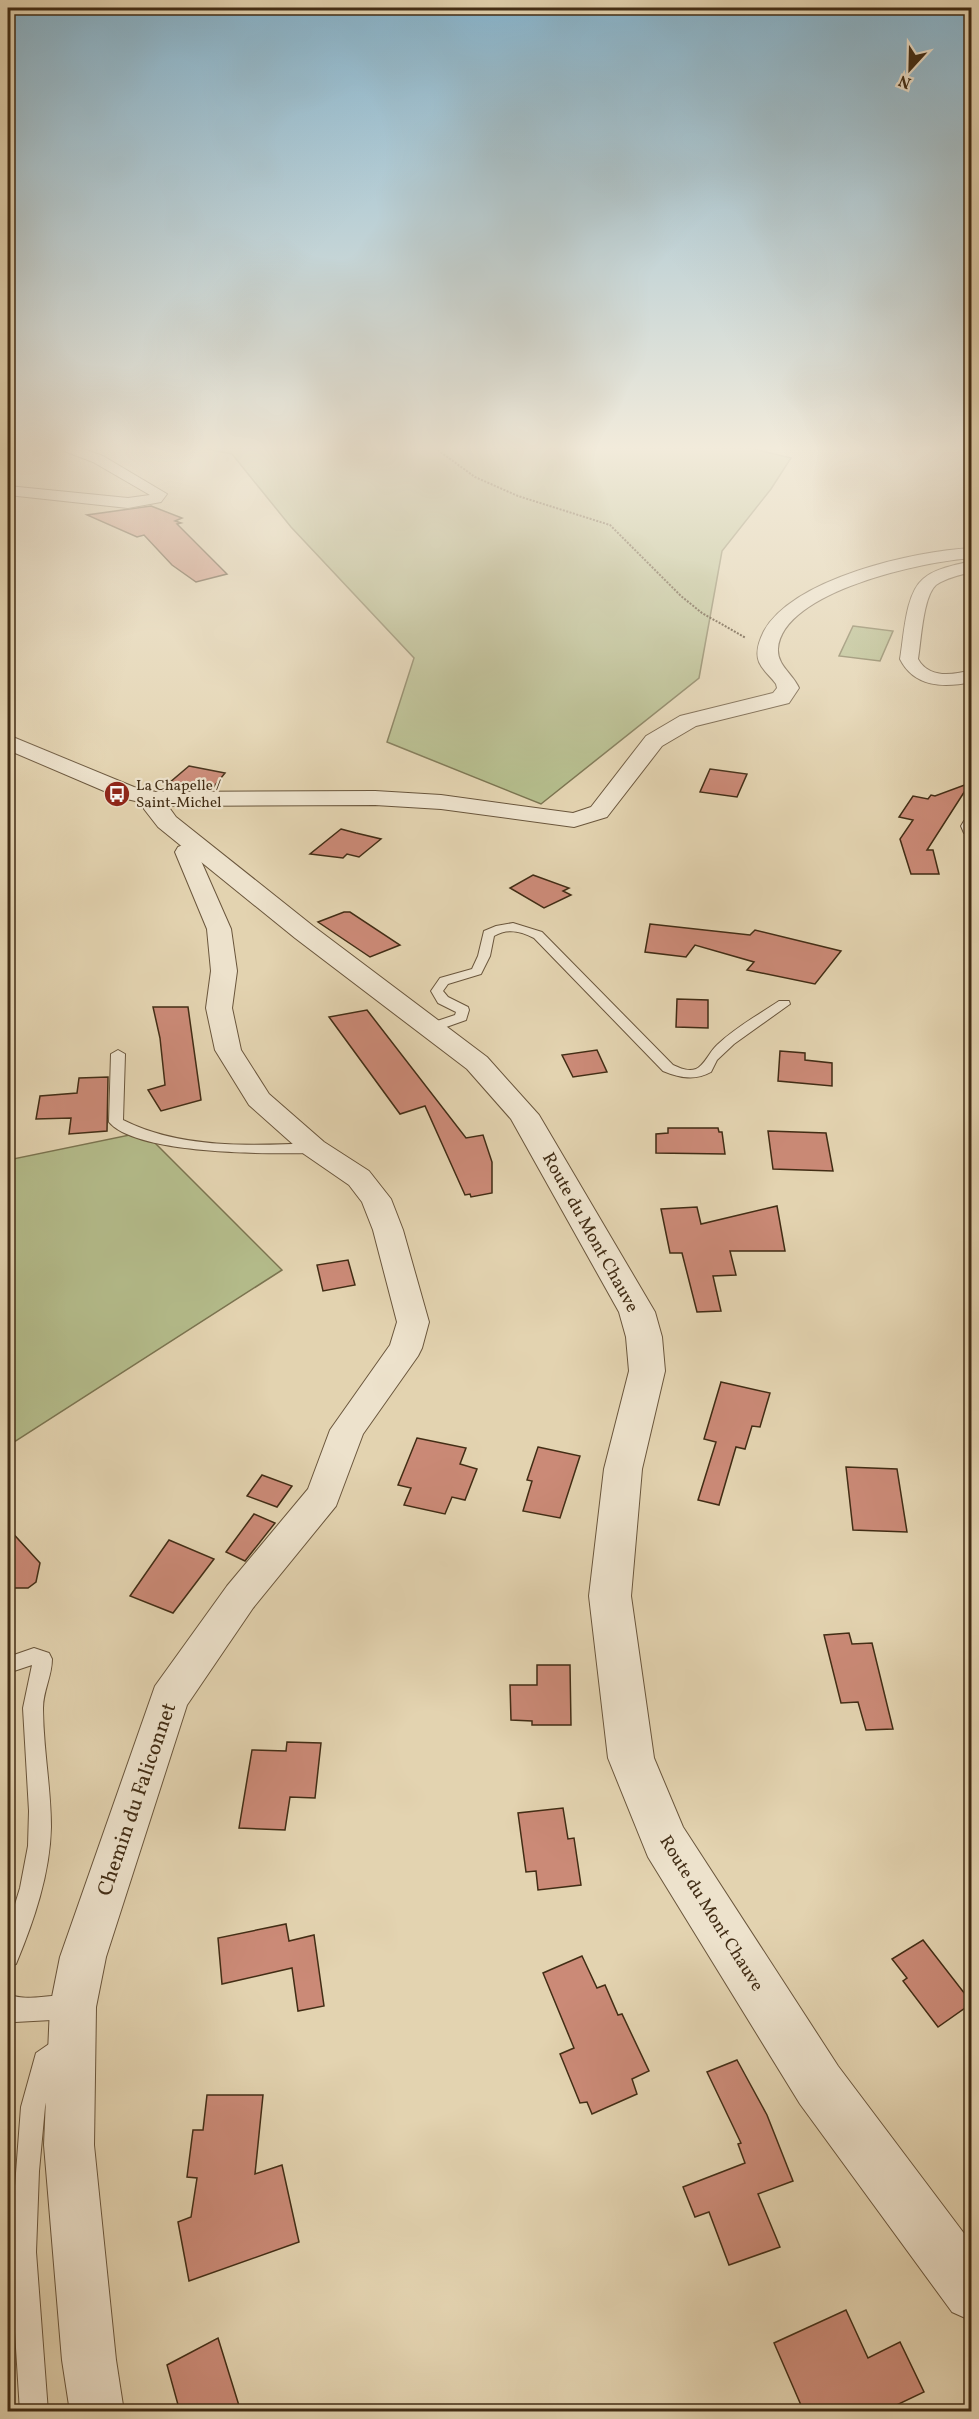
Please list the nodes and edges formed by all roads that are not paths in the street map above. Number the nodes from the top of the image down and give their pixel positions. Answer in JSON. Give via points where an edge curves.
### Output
{"nodes":[{"id":1,"x":913,"y":561,"type":"edge"},
{"id":2,"x":972,"y":566,"type":"edge"},
{"id":3,"x":972,"y":676,"type":"edge"},
{"id":4,"x":8,"y":742,"type":"edge"},
{"id":5,"x":156,"y":799,"type":"junction"},
{"id":6,"x":196,"y":846,"type":"junction"},
{"id":7,"x":784,"y":1004,"type":"dead end"},
{"id":8,"x":430,"y":1028,"type":"junction"},
{"id":9,"x":118,"y":1054,"type":"dead end"},
{"id":10,"x":314,"y":1148,"type":"junction"},
{"id":11,"x":8,"y":1665,"type":"edge"},
{"id":12,"x":8,"y":1956,"type":"edge"},
{"id":13,"x":8,"y":2006,"type":"edge"},
{"id":14,"x":72,"y":2023,"type":"junction"},
{"id":15,"x":972,"y":2292,"type":"edge"},
{"id":16,"x":34,"y":2412,"type":"edge"},
{"id":17,"x":98,"y":2412,"type":"edge"}],
"edges":[{"from":1,"to":5,"type":"street","via":[[822,591],[797,606],[768,647],[770,663],[788,688],[782,698],[708,714],[654,741],[599,812],[590,817],[557,819],[512,810],[375,798]]},
{"from":2,"to":3,"type":"street","via":[[927,584],[919,595],[909,659],[921,675],[942,680]]},
{"from":4,"to":5,"type":"street","via":[[126,792]]},
{"from":5,"to":6,"type":"street","name":"Route du Mont Chauve","via":[[156,810]]},
{"from":6,"to":8,"type":"street","name":"Route du Mont Chauve"},
{"from":6,"to":10,"type":"street","name":"Chemin du Faliconnet","via":[[186,852],[219,929],[224,971],[219,1008],[228,1050],[259,1099]]},
{"from":7,"to":8,"type":"lane","via":[[718,1050],[706,1069],[691,1076],[679,1073],[668,1068],[538,935],[528,929],[504,927],[488,934],[477,971],[444,981],[436,991],[463,1010],[461,1017]]},
{"from":8,"to":15,"type":"street","name":"Route du Mont Chauve","via":[[477,1063],[524,1115],[640,1320],[647,1371],[623,1469],[610,1596],[631,1758],[665,1841],[819,2085]]},
{"from":9,"to":10,"type":"lane","via":[[116,1122],[147,1136],[197,1145],[262,1151]]},
{"from":10,"to":14,"type":"street","name":"Chemin du Faliconnet","via":[[359,1178],[376,1198],[413,1322],[406,1348],[347,1430],[323,1496],[240,1597],[169,1698],[83,1957]]},
{"from":11,"to":12,"type":"lane","via":[[34,1656],[42,1659],[33,1705],[39,1846],[25,1911]]},
{"from":13,"to":14,"type":"lane"},
{"from":14,"to":16,"type":"lane","via":[[45,2061],[33,2107],[23,2252]]},
{"from":14,"to":17,"type":"street","name":"Chemin du Faliconnet","via":[[69,2145],[89,2360]]}]}
